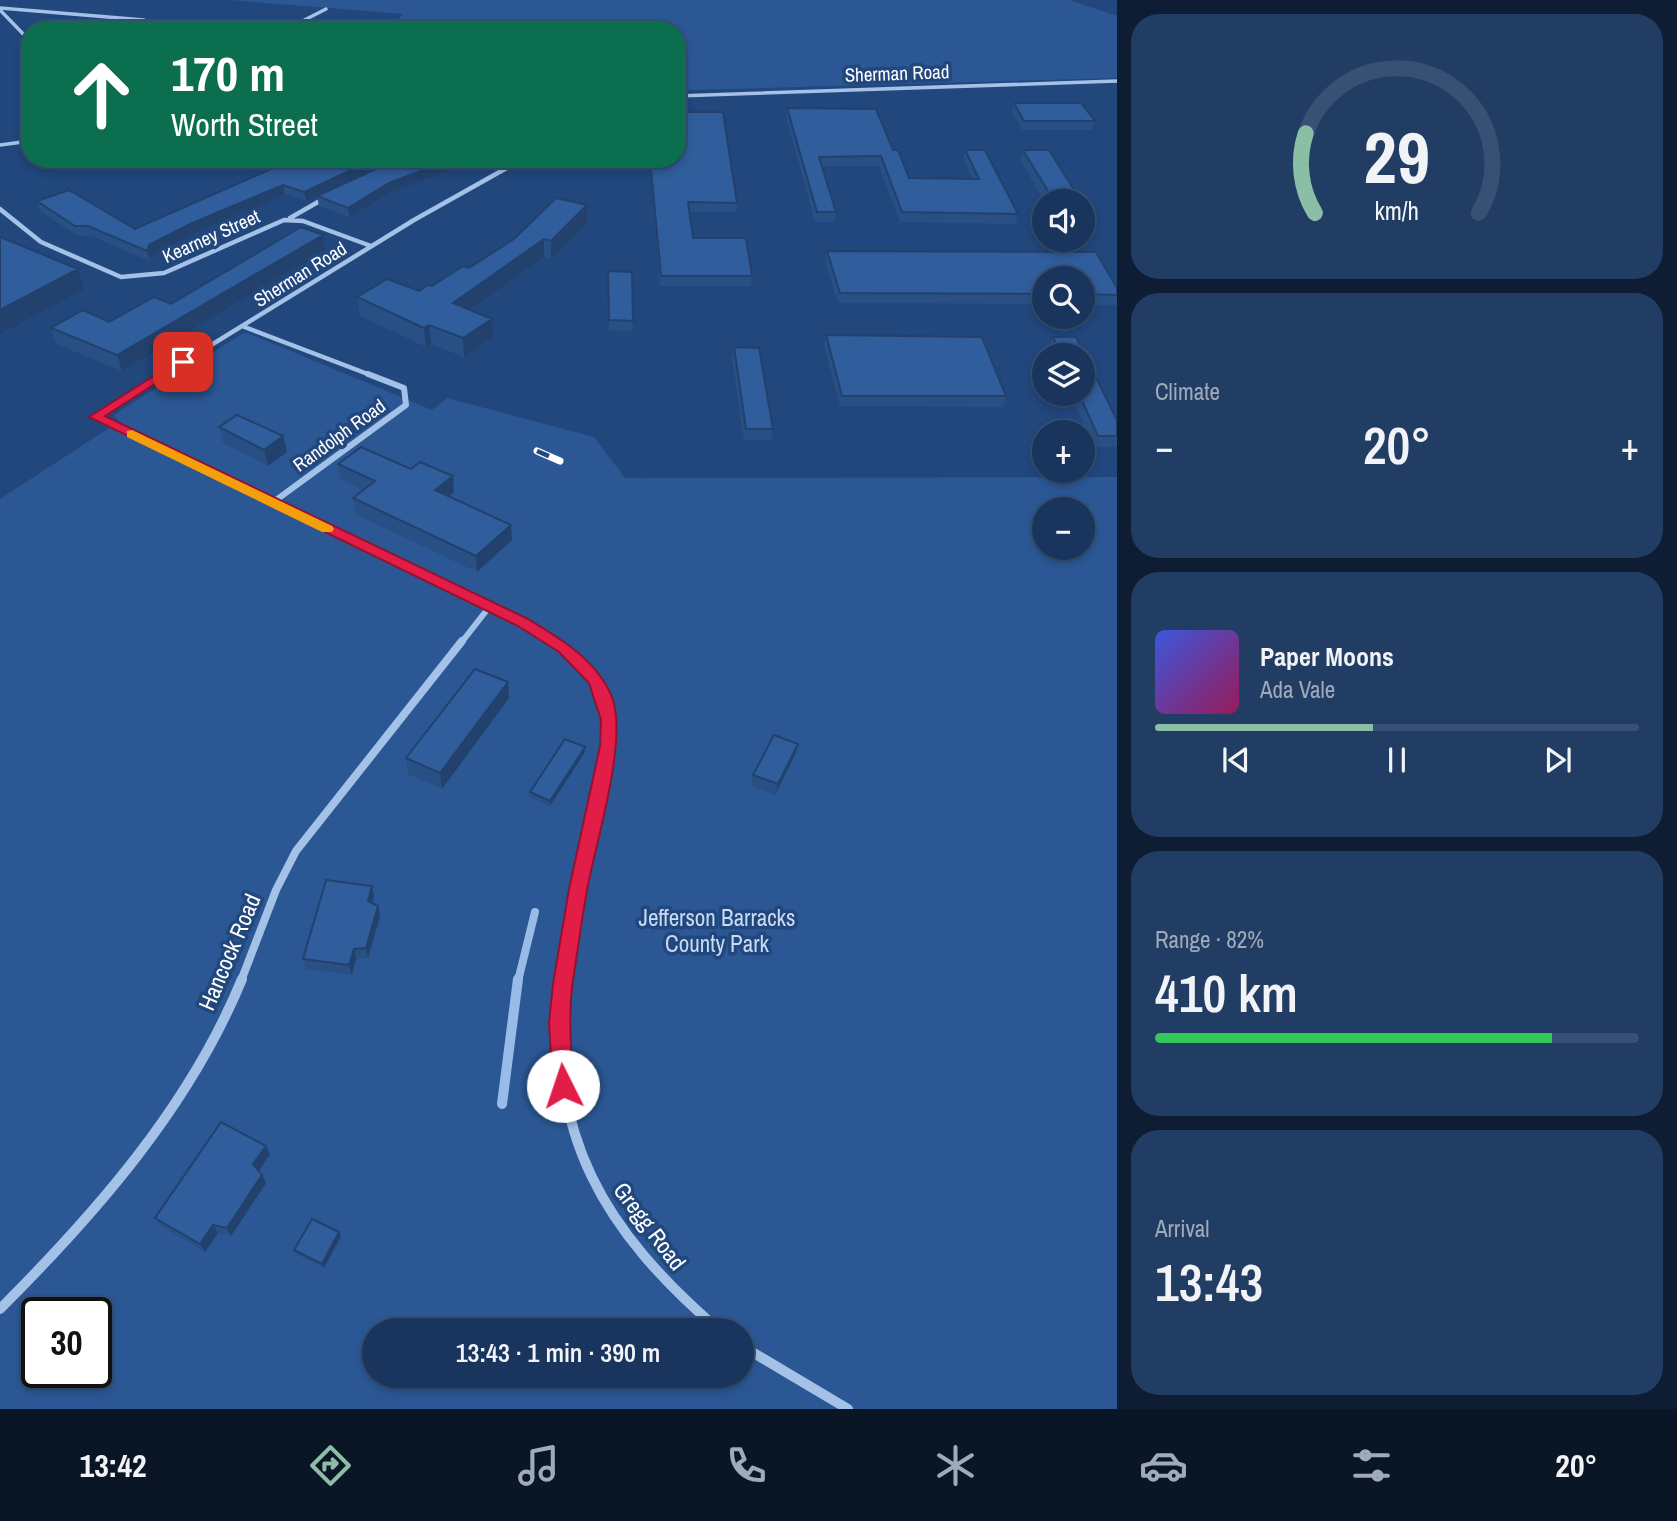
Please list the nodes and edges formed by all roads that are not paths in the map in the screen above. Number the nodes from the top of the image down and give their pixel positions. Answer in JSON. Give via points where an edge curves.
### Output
{"nodes":[{"id":1,"x":0,"y":9,"type":"edge"},
{"id":2,"x":326,"y":9,"type":"dead end"},
{"id":3,"x":148,"y":21,"type":"edge"},
{"id":4,"x":303,"y":21,"type":"edge"},
{"id":5,"x":21,"y":31,"type":"edge"},
{"id":6,"x":1117,"y":81,"type":"edge"},
{"id":7,"x":686,"y":96,"type":"edge"},
{"id":8,"x":21,"y":140,"type":"edge"},
{"id":9,"x":0,"y":145,"type":"edge"},
{"id":10,"x":506,"y":168,"type":"edge"},
{"id":11,"x":328,"y":197,"type":"edge"},
{"id":12,"x":0,"y":209,"type":"edge"},
{"id":13,"x":289,"y":219,"type":"junction"},
{"id":14,"x":371,"y":246,"type":"junction"},
{"id":15,"x":242,"y":326,"type":"junction"},
{"id":16,"x":95,"y":417,"type":"joint"},
{"id":17,"x":272,"y":503,"type":"junction"},
{"id":18,"x":490,"y":606,"type":"junction"},
{"id":19,"x":0,"y":1309,"type":"edge"},
{"id":20,"x":704,"y":1318,"type":"edge"},
{"id":21,"x":754,"y":1353,"type":"edge"},
{"id":22,"x":848,"y":1409,"type":"edge"}],
"edges":[{"from":1,"to":3,"type":"street"},
{"from":1,"to":5,"type":"street"},
{"from":2,"to":4,"type":"street"},
{"from":6,"to":7,"type":"street","name":"Sherman Road"},
{"from":8,"to":9,"type":"street"},
{"from":10,"to":14,"type":"street","name":"Sherman Road"},
{"from":11,"to":13,"type":"street","name":"Kearney Street"},
{"from":12,"to":13,"type":"street","name":"Kearney Street","via":[[46,245],[121,278],[172,271]]},
{"from":13,"to":14,"type":"street"},
{"from":14,"to":15,"type":"street","name":"Sherman Road"},
{"from":15,"to":16,"type":"street","name":"Sherman Road"},
{"from":15,"to":17,"type":"street","name":"Randolph Road","via":[[404,388],[406,405]]},
{"from":16,"to":17,"type":"street","name":"Gregg Road"},
{"from":17,"to":18,"type":"street","name":"Gregg Road"},
{"from":18,"to":19,"type":"street","name":"Hancock Road","via":[[296,851],[280,878],[226,1013],[157,1127],[96,1207]]},
{"from":18,"to":20,"type":"street","name":"Gregg Road","via":[[564,648],[596,680],[605,699],[608,746],[578,889],[559,1023],[565,1103],[585,1167],[607,1210],[641,1258]]},
{"from":21,"to":22,"type":"street"}]}
